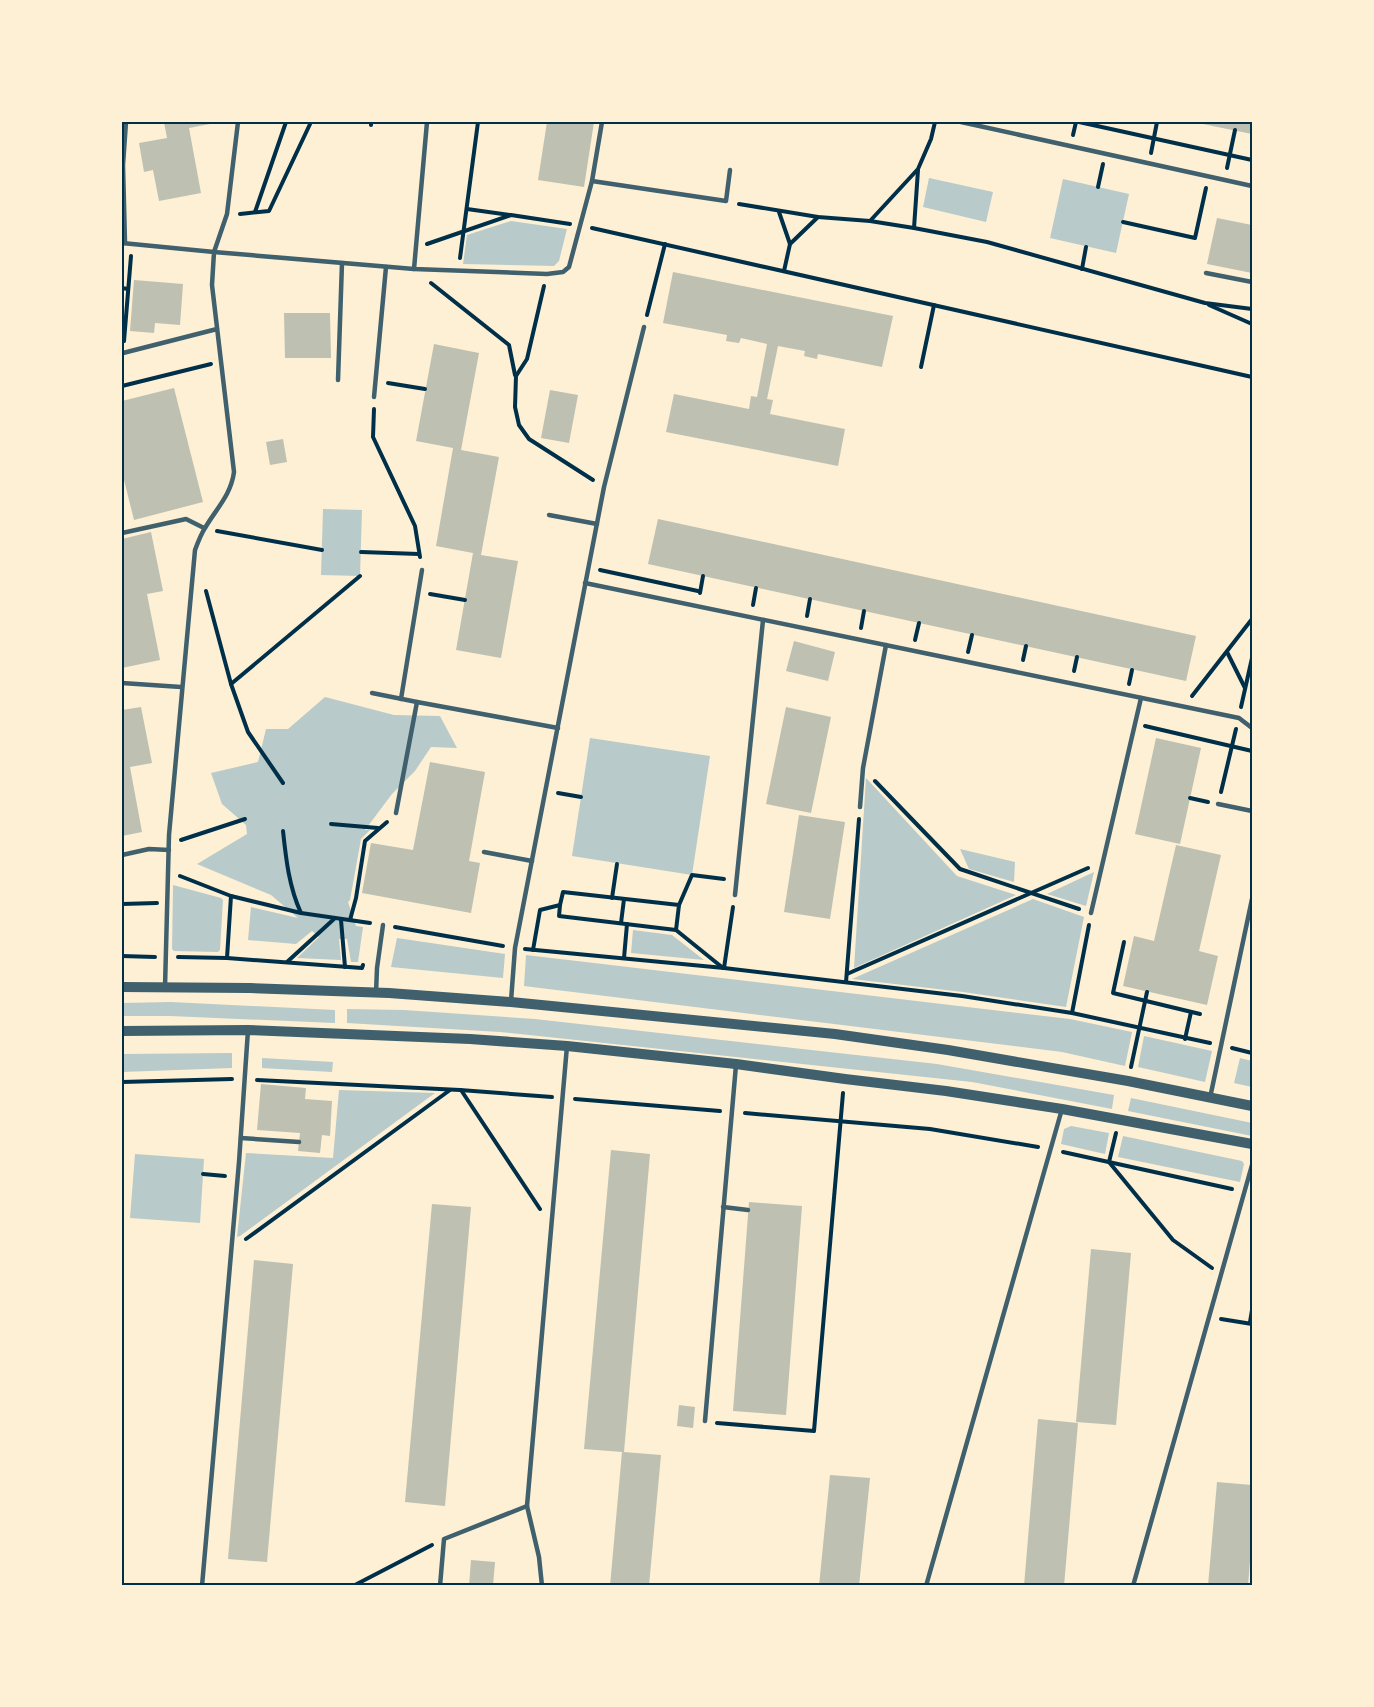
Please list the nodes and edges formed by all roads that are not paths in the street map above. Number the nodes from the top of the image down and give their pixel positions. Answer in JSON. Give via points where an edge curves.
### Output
{"nodes":[{"id":1,"x":126,"y":122,"type":"edge"},
{"id":2,"x":238,"y":122,"type":"edge"},
{"id":3,"x":427,"y":122,"type":"edge"},
{"id":4,"x":602,"y":122,"type":"edge"},
{"id":5,"x":961,"y":122,"type":"edge"},
{"id":6,"x":730,"y":170,"type":"dead end"},
{"id":7,"x":592,"y":181,"type":"junction"},
{"id":8,"x":1252,"y":186,"type":"edge"},
{"id":9,"x":123,"y":243,"type":"edge"},
{"id":10,"x":214,"y":252,"type":"junction"},
{"id":11,"x":342,"y":263,"type":"junction"},
{"id":12,"x":386,"y":267,"type":"junction"},
{"id":13,"x":414,"y":269,"type":"junction"},
{"id":14,"x":1206,"y":273,"type":"dead end"},
{"id":15,"x":1252,"y":282,"type":"edge"},
{"id":16,"x":644,"y":327,"type":"road end"},
{"id":17,"x":216,"y":329,"type":"junction"},
{"id":18,"x":123,"y":353,"type":"edge"},
{"id":19,"x":338,"y":380,"type":"dead end"},
{"id":20,"x":374,"y":397,"type":"road end"},
{"id":21,"x":549,"y":515,"type":"dead end"},
{"id":22,"x":597,"y":524,"type":"junction"},
{"id":23,"x":204,"y":528,"type":"junction"},
{"id":24,"x":122,"y":533,"type":"edge"},
{"id":25,"x":422,"y":570,"type":"road end"},
{"id":26,"x":585,"y":583,"type":"junction"},
{"id":27,"x":763,"y":620,"type":"junction"},
{"id":28,"x":886,"y":645,"type":"junction"},
{"id":29,"x":122,"y":683,"type":"edge"},
{"id":30,"x":182,"y":687,"type":"junction"},
{"id":31,"x":372,"y":693,"type":"dead end"},
{"id":32,"x":1141,"y":698,"type":"junction"},
{"id":33,"x":401,"y":699,"type":"junction"},
{"id":34,"x":417,"y":702,"type":"junction"},
{"id":35,"x":558,"y":728,"type":"junction"},
{"id":36,"x":1252,"y":728,"type":"edge"},
{"id":37,"x":1218,"y":804,"type":"road end"},
{"id":38,"x":860,"y":807,"type":"road end"},
{"id":39,"x":1252,"y":811,"type":"edge"},
{"id":40,"x":396,"y":813,"type":"road end"},
{"id":41,"x":169,"y":847,"type":"junction"},
{"id":42,"x":484,"y":852,"type":"dead end"},
{"id":43,"x":122,"y":855,"type":"edge"},
{"id":44,"x":532,"y":861,"type":"junction"},
{"id":45,"x":735,"y":895,"type":"road end"},
{"id":46,"x":1252,"y":898,"type":"edge"},
{"id":47,"x":1091,"y":913,"type":"road end"},
{"id":48,"x":1250,"y":923,"type":"edge"},
{"id":49,"x":383,"y":925,"type":"road end"},
{"id":50,"x":122,"y":987,"type":"edge"},
{"id":51,"x":165,"y":987,"type":"junction"},
{"id":52,"x":376,"y":993,"type":"junction"},
{"id":53,"x":511,"y":1002,"type":"junction"},
{"id":54,"x":248,"y":1030,"type":"junction"},
{"id":55,"x":122,"y":1031,"type":"edge"},
{"id":56,"x":567,"y":1046,"type":"junction"},
{"id":57,"x":736,"y":1064,"type":"junction"},
{"id":58,"x":1210,"y":1098,"type":"junction"},
{"id":59,"x":1252,"y":1106,"type":"edge"},
{"id":60,"x":1062,"y":1109,"type":"junction"},
{"id":61,"x":241,"y":1138,"type":"junction"},
{"id":62,"x":299,"y":1142,"type":"dead end"},
{"id":63,"x":1252,"y":1144,"type":"edge"},
{"id":64,"x":1252,"y":1165,"type":"edge"},
{"id":65,"x":723,"y":1208,"type":"junction"},
{"id":66,"x":748,"y":1210,"type":"dead end"},
{"id":67,"x":705,"y":1421,"type":"road end"},
{"id":68,"x":527,"y":1506,"type":"junction"},
{"id":69,"x":202,"y":1586,"type":"edge"},
{"id":70,"x":440,"y":1586,"type":"edge"},
{"id":71,"x":542,"y":1586,"type":"edge"},
{"id":72,"x":926,"y":1586,"type":"edge"},
{"id":73,"x":1133,"y":1586,"type":"edge"}],
"edges":[{"from":1,"to":9,"type":"lane"},
{"from":2,"to":10,"type":"lane","via":[[227,214]]},
{"from":3,"to":13,"type":"lane"},
{"from":4,"to":7,"type":"lane"},
{"from":5,"to":8,"type":"lane"},
{"from":6,"to":7,"type":"lane","via":[[726,201]]},
{"from":7,"to":13,"type":"lane","via":[[568,267],[563,272]]},
{"from":9,"to":10,"type":"lane"},
{"from":10,"to":11,"type":"lane"},
{"from":10,"to":17,"type":"lane"},
{"from":11,"to":12,"type":"lane"},
{"from":11,"to":19,"type":"lane"},
{"from":12,"to":13,"type":"lane"},
{"from":12,"to":20,"type":"lane"},
{"from":14,"to":15,"type":"lane"},
{"from":16,"to":22,"type":"lane"},
{"from":17,"to":18,"type":"lane"},
{"from":17,"to":23,"type":"lane","via":[[234,472],[233,484]]},
{"from":21,"to":22,"type":"lane"},
{"from":22,"to":26,"type":"lane"},
{"from":23,"to":24,"type":"lane","via":[[186,519]]},
{"from":23,"to":30,"type":"lane","via":[[195,550]]},
{"from":25,"to":33,"type":"lane"},
{"from":26,"to":27,"type":"lane"},
{"from":26,"to":35,"type":"lane"},
{"from":27,"to":28,"type":"lane"},
{"from":27,"to":45,"type":"lane"},
{"from":28,"to":32,"type":"lane"},
{"from":28,"to":38,"type":"lane","via":[[863,768]]},
{"from":29,"to":30,"type":"lane"},
{"from":30,"to":41,"type":"lane"},
{"from":31,"to":33,"type":"lane"},
{"from":32,"to":36,"type":"lane","via":[[1239,718]]},
{"from":32,"to":47,"type":"lane"},
{"from":33,"to":34,"type":"lane"},
{"from":34,"to":35,"type":"lane"},
{"from":34,"to":40,"type":"lane"},
{"from":35,"to":44,"type":"lane"},
{"from":37,"to":39,"type":"lane"},
{"from":41,"to":43,"type":"lane"},
{"from":41,"to":51,"type":"lane"},
{"from":42,"to":44,"type":"lane"},
{"from":44,"to":53,"type":"lane","via":[[515,948]]},
{"from":46,"to":48,"type":"lane"},
{"from":48,"to":58,"type":"lane"},
{"from":49,"to":52,"type":"lane"},
{"from":50,"to":51,"type":"street"},
{"from":51,"to":52,"type":"street"},
{"from":52,"to":53,"type":"street"},
{"from":53,"to":58,"type":"street","via":[[858,1037]]},
{"from":54,"to":55,"type":"street"},
{"from":54,"to":56,"type":"street"},
{"from":54,"to":61,"type":"lane"},
{"from":56,"to":57,"type":"street"},
{"from":56,"to":68,"type":"lane"},
{"from":57,"to":60,"type":"street"},
{"from":57,"to":65,"type":"lane"},
{"from":58,"to":59,"type":"street"},
{"from":60,"to":63,"type":"street"},
{"from":60,"to":72,"type":"lane"},
{"from":61,"to":62,"type":"lane"},
{"from":61,"to":69,"type":"lane"},
{"from":64,"to":73,"type":"lane"},
{"from":65,"to":66,"type":"lane"},
{"from":65,"to":67,"type":"lane"},
{"from":68,"to":70,"type":"lane","via":[[444,1539]]},
{"from":68,"to":71,"type":"lane"}]}
